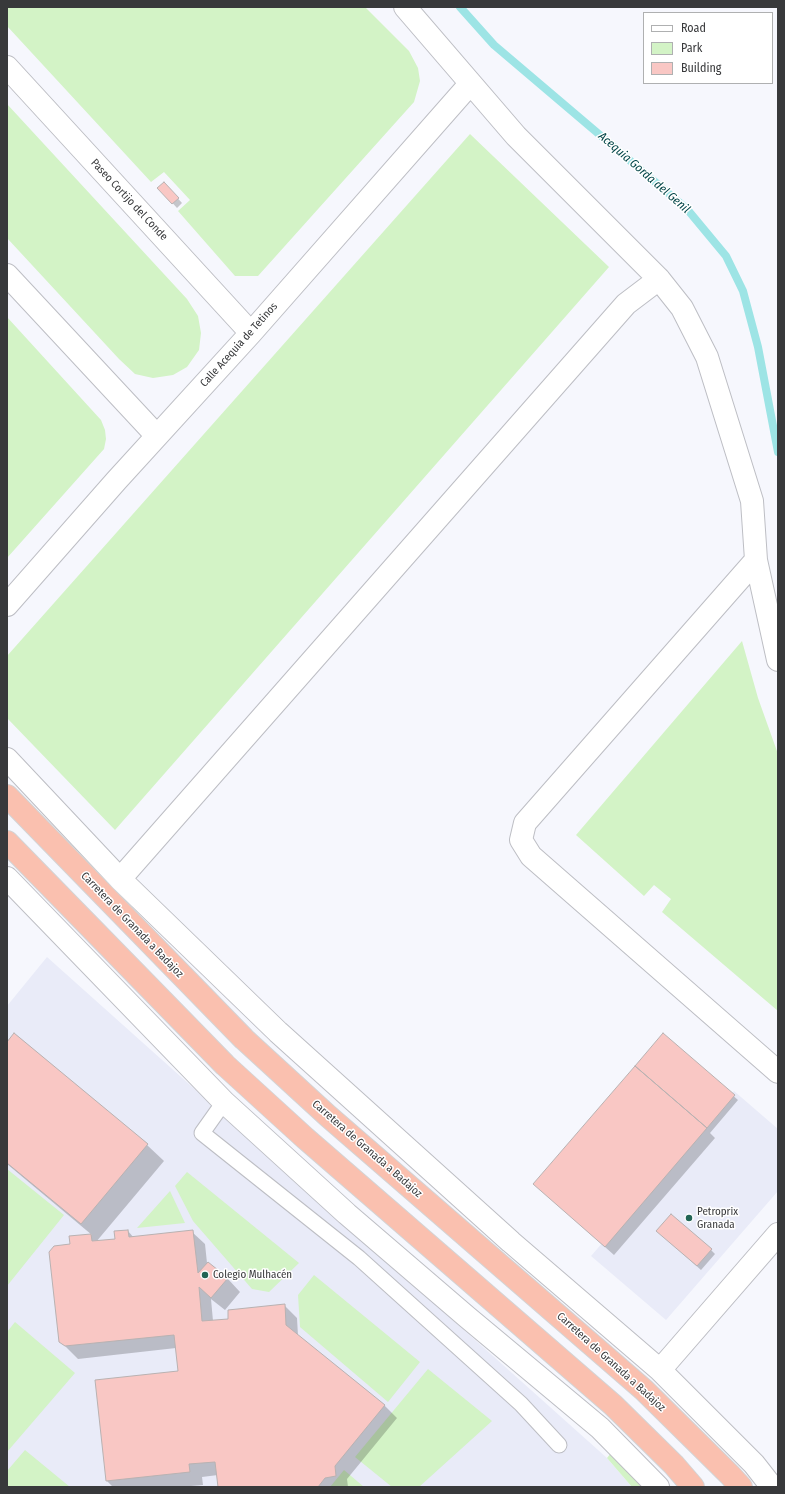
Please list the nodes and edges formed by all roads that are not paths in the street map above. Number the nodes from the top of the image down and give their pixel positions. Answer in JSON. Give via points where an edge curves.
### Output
{"nodes":[{"id":1,"x":405,"y":7,"type":"edge"},
{"id":2,"x":7,"y":67,"type":"edge"},
{"id":3,"x":470,"y":84,"type":"junction"},
{"id":4,"x":7,"y":274,"type":"edge"},
{"id":5,"x":659,"y":279,"type":"junction"},
{"id":6,"x":251,"y":333,"type":"junction"},
{"id":7,"x":157,"y":436,"type":"junction"},
{"id":8,"x":756,"y":560,"type":"junction"},
{"id":9,"x":7,"y":605,"type":"edge"},
{"id":10,"x":778,"y":660,"type":"edge"},
{"id":11,"x":7,"y":759,"type":"edge"},
{"id":12,"x":7,"y":796,"type":"edge"},
{"id":13,"x":7,"y":842,"type":"edge"},
{"id":14,"x":7,"y":878,"type":"edge"},
{"id":15,"x":120,"y":879,"type":"junction"},
{"id":16,"x":778,"y":1072,"type":"edge"},
{"id":17,"x":224,"y":1102,"type":"junction"},
{"id":18,"x":778,"y":1234,"type":"edge"},
{"id":19,"x":660,"y":1370,"type":"junction"},
{"id":20,"x":559,"y":1445,"type":"dead end"},
{"id":21,"x":658,"y":1487,"type":"edge"},
{"id":22,"x":693,"y":1487,"type":"edge"},
{"id":23,"x":741,"y":1487,"type":"edge"},
{"id":24,"x":772,"y":1487,"type":"edge"}],
"edges":[{"from":1,"to":3,"type":"street"},
{"from":2,"to":6,"type":"street","name":"Paseo Cortijo del Conde"},
{"from":3,"to":5,"type":"street","via":[[516,136]]},
{"from":3,"to":6,"type":"street","name":"Calle Acequia de Tetinos"},
{"from":4,"to":7,"type":"street"},
{"from":5,"to":8,"type":"street","via":[[682,308],[707,357],[752,501]]},
{"from":5,"to":15,"type":"street","via":[[626,304]]},
{"from":6,"to":7,"type":"street","name":"Calle Acequia de Tetinos"},
{"from":7,"to":9,"type":"street","name":"Calle Acequia de Tetinos"},
{"from":8,"to":10,"type":"street"},
{"from":8,"to":16,"type":"street","via":[[525,824],[521,840],[531,856]]},
{"from":11,"to":15,"type":"street"},
{"from":12,"to":23,"type":"highway","name":"Carretera de Granada a Badajoz","via":[[244,1039],[334,1121],[644,1390]]},
{"from":13,"to":22,"type":"highway","via":[[225,1065],[305,1138],[613,1405]]},
{"from":14,"to":17,"type":"street"},
{"from":15,"to":19,"type":"street","via":[[278,1032],[511,1242]]},
{"from":17,"to":20,"type":"lane","via":[[202,1133],[359,1258],[521,1404]]},
{"from":17,"to":21,"type":"street","via":[[347,1214],[600,1428]]},
{"from":18,"to":19,"type":"street"},
{"from":19,"to":24,"type":"street","via":[[754,1464]]}]}
